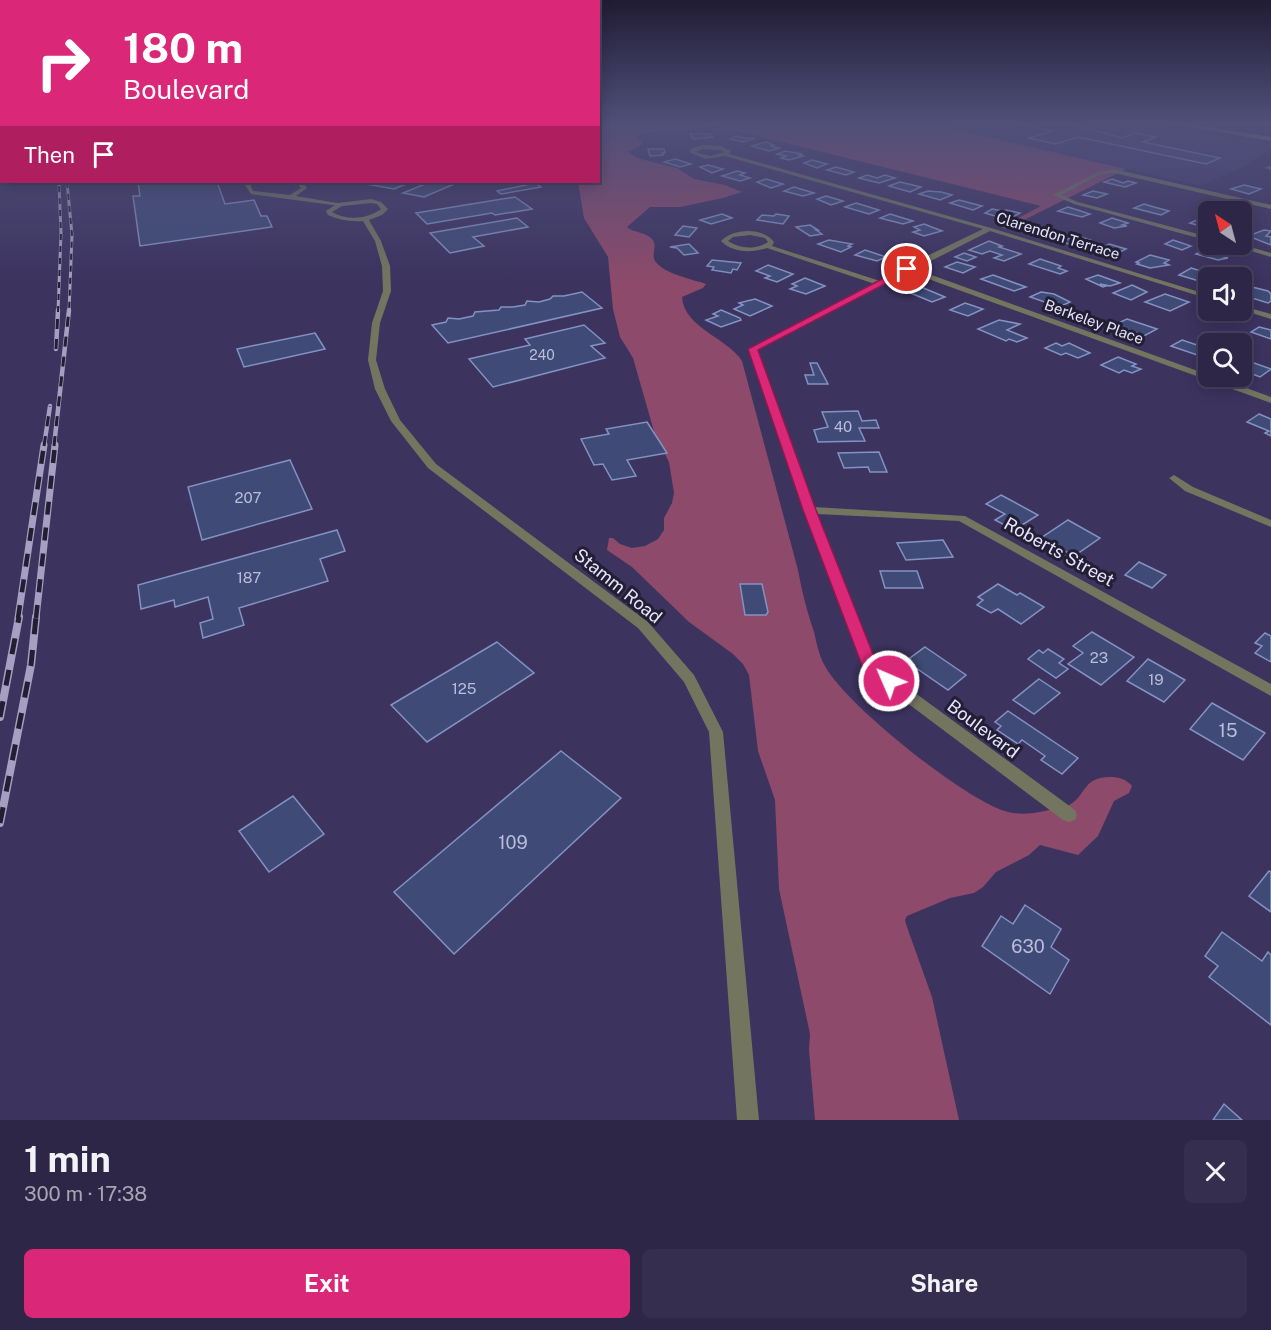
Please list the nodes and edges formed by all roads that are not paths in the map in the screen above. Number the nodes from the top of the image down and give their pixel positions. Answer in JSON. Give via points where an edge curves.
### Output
{"nodes":[{"id":1,"x":802,"y":176,"type":"edge"},
{"id":2,"x":1093,"y":176,"type":"edge"},
{"id":3,"x":1142,"y":176,"type":"edge"},
{"id":4,"x":246,"y":183,"type":"edge"},
{"id":5,"x":300,"y":183,"type":"edge"},
{"id":6,"x":290,"y":198,"type":"junction"},
{"id":7,"x":1246,"y":201,"type":"edge"},
{"id":8,"x":1252,"y":202,"type":"edge"},
{"id":9,"x":340,"y":204,"type":"junction"},
{"id":10,"x":1271,"y":207,"type":"edge"},
{"id":11,"x":366,"y":218,"type":"junction"},
{"id":12,"x":989,"y":229,"type":"junction"},
{"id":13,"x":1198,"y":235,"type":"edge"},
{"id":14,"x":766,"y":246,"type":"junction"},
{"id":15,"x":1252,"y":250,"type":"edge"},
{"id":16,"x":1271,"y":255,"type":"edge"},
{"id":17,"x":907,"y":269,"type":"junction"},
{"id":18,"x":878,"y":283,"type":"junction"},
{"id":19,"x":1198,"y":294,"type":"edge"},
{"id":20,"x":1252,"y":311,"type":"edge"},
{"id":21,"x":1271,"y":317,"type":"edge"},
{"id":22,"x":1271,"y":400,"type":"edge"},
{"id":23,"x":1174,"y":478,"type":"dead end"},
{"id":24,"x":810,"y":510,"type":"junction"},
{"id":25,"x":1271,"y":524,"type":"edge"},
{"id":26,"x":1271,"y":692,"type":"edge"},
{"id":27,"x":1069,"y":814,"type":"dead end"},
{"id":28,"x":748,"y":1120,"type":"edge"}],
"edges":[{"from":1,"to":12,"type":"street","name":"Clarendon Terrace"},
{"from":2,"to":13,"type":"street","via":[[1056,195]]},
{"from":3,"to":7,"type":"street"},
{"from":4,"to":6,"type":"street","via":[[251,192]]},
{"from":5,"to":6,"type":"street","via":[[303,188]]},
{"from":6,"to":9,"type":"street"},
{"from":8,"to":10,"type":"street"},
{"from":9,"to":11,"type":"street","via":[[330,214],[344,219]]},
{"from":9,"to":11,"type":"street","via":[[371,201],[384,205],[382,212]]},
{"from":11,"to":28,"type":"street","name":"Stamm Road","via":[[386,266],[387,291],[376,323],[372,360],[380,389],[396,421],[432,466],[643,625],[689,679],[716,732]]},
{"from":12,"to":17,"type":"street","name":"Boulevard"},
{"from":12,"to":19,"type":"street","name":"Clarendon Terrace"},
{"from":14,"to":14,"type":"street","via":[[741,249],[724,241],[736,233],[756,234],[770,239]]},
{"from":14,"to":18,"type":"street"},
{"from":15,"to":16,"type":"street"},
{"from":17,"to":18,"type":"street","name":"Boulevard"},
{"from":17,"to":22,"type":"street","name":"Berkeley Place"},
{"from":18,"to":24,"type":"street","name":"Boulevard","via":[[753,349]]},
{"from":20,"to":21,"type":"street"},
{"from":23,"to":25,"type":"street","via":[[1192,490]]},
{"from":24,"to":26,"type":"street","name":"Roberts Street","via":[[961,518]]},
{"from":24,"to":27,"type":"street","name":"Boulevard","via":[[871,668]]}]}
